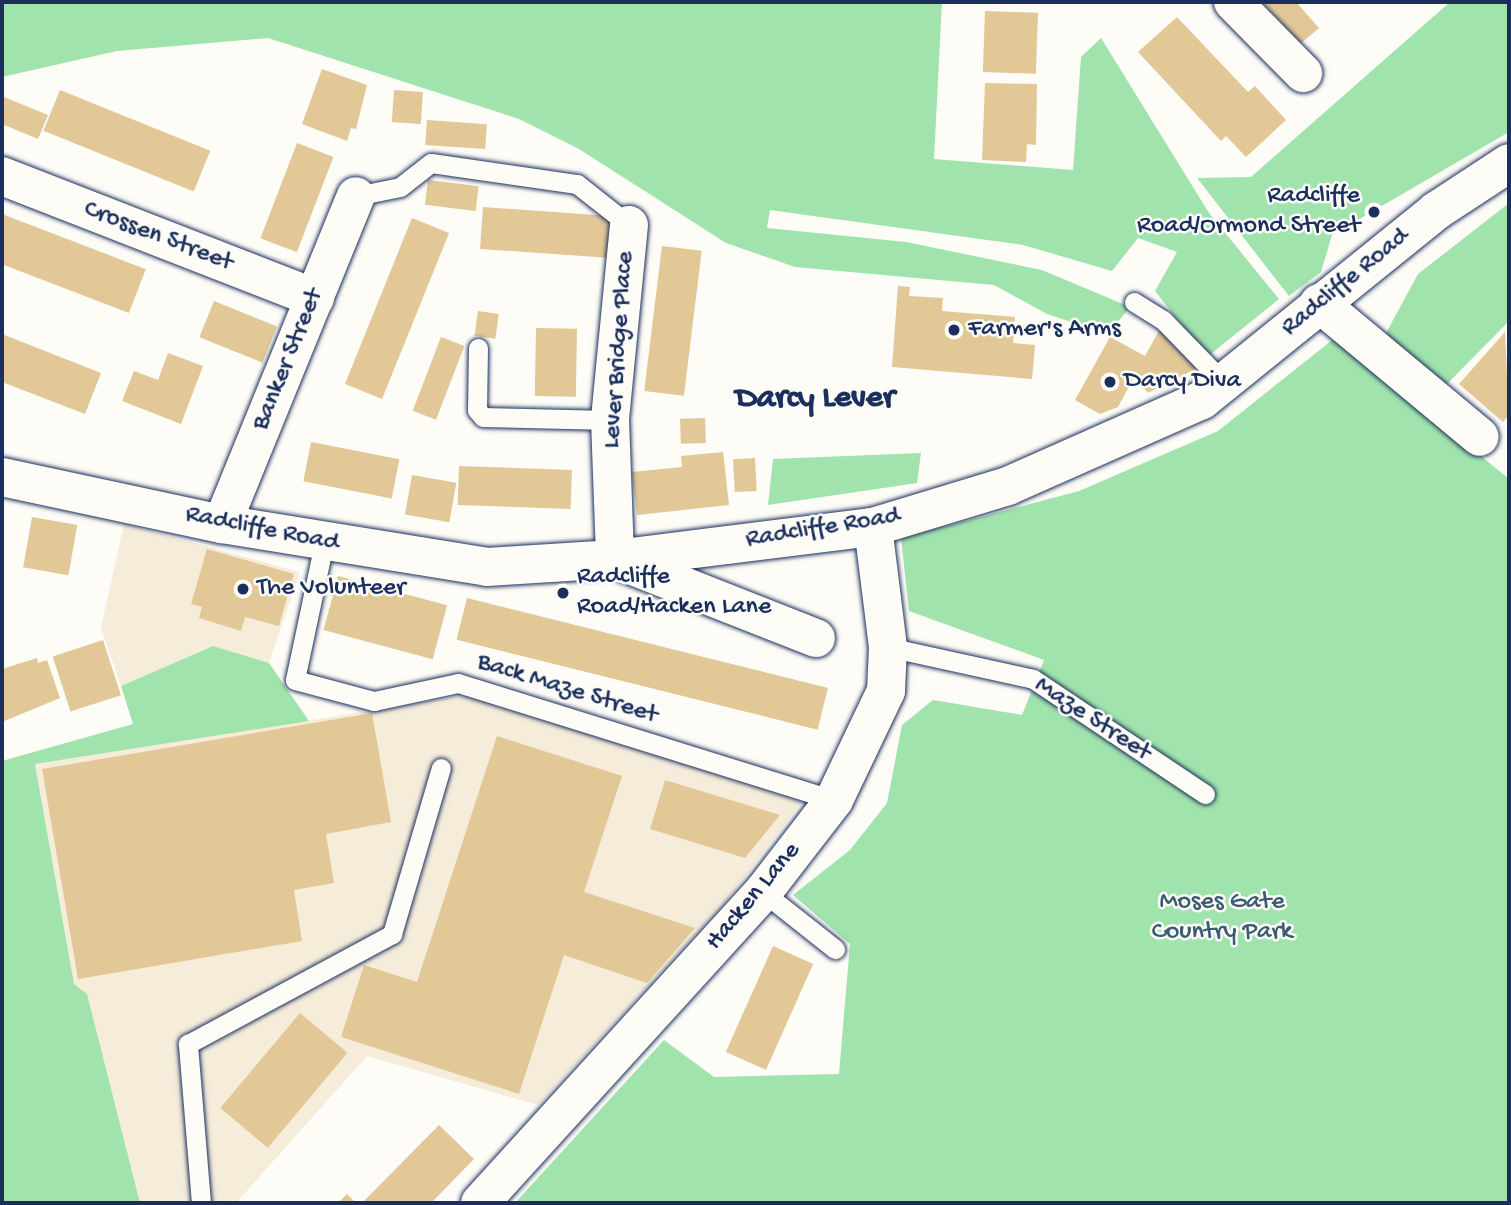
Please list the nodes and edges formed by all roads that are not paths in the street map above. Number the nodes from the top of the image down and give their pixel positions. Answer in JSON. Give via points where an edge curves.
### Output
{"nodes":[{"id":1,"x":1234,"y":2,"type":"edge"},
{"id":2,"x":1303,"y":73,"type":"dead end"},
{"id":3,"x":1509,"y":163,"type":"edge"},
{"id":4,"x":2,"y":176,"type":"edge"},
{"id":5,"x":356,"y":195,"type":"joint"},
{"id":6,"x":629,"y":225,"type":"joint"},
{"id":7,"x":315,"y":299,"type":"junction"},
{"id":8,"x":1134,"y":302,"type":"dead end"},
{"id":9,"x":1312,"y":310,"type":"junction"},
{"id":10,"x":478,"y":348,"type":"dead end"},
{"id":11,"x":1227,"y":381,"type":"junction"},
{"id":12,"x":610,"y":420,"type":"junction"},
{"id":13,"x":1480,"y":437,"type":"dead end"},
{"id":14,"x":2,"y":477,"type":"edge"},
{"id":15,"x":222,"y":524,"type":"junction"},
{"id":16,"x":873,"y":527,"type":"junction"},
{"id":17,"x":324,"y":543,"type":"junction"},
{"id":18,"x":615,"y":559,"type":"junction"},
{"id":19,"x":816,"y":638,"type":"dead end"},
{"id":20,"x":888,"y":647,"type":"junction"},
{"id":21,"x":441,"y":768,"type":"dead end"},
{"id":22,"x":1205,"y":794,"type":"dead end"},
{"id":23,"x":834,"y":800,"type":"junction"},
{"id":24,"x":763,"y":892,"type":"junction"},
{"id":25,"x":835,"y":949,"type":"dead end"},
{"id":26,"x":201,"y":1203,"type":"edge"},
{"id":27,"x":480,"y":1203,"type":"edge"}],
"edges":[{"from":1,"to":2,"type":"street"},
{"from":3,"to":9,"type":"street","name":"Radcliffe Road","via":[[1436,211]]},
{"from":4,"to":7,"type":"street","name":"Crossen Street"},
{"from":5,"to":6,"type":"lane","via":[[400,187],[430,163],[458,166],[577,184]]},
{"from":5,"to":7,"type":"street","name":"Banker Street"},
{"from":6,"to":12,"type":"street","name":"Lever Bridge Place"},
{"from":7,"to":15,"type":"street","name":"Banker Street"},
{"from":8,"to":11,"type":"lane","via":[[1163,320]]},
{"from":9,"to":11,"type":"street","name":"Radcliffe Road"},
{"from":9,"to":13,"type":"street"},
{"from":10,"to":12,"type":"lane","via":[[477,410],[483,417]]},
{"from":11,"to":16,"type":"street","name":"Radcliffe Road","via":[[1173,416],[1081,456]]},
{"from":12,"to":18,"type":"street","name":"Lever Bridge Place"},
{"from":14,"to":15,"type":"street","name":"Radcliffe Road"},
{"from":15,"to":17,"type":"street","name":"Radcliffe Road"},
{"from":16,"to":18,"type":"street","name":"Radcliffe Road"},
{"from":16,"to":20,"type":"street","name":"Hacken Lane"},
{"from":17,"to":18,"type":"street","name":"Radcliffe Road","via":[[487,567]]},
{"from":17,"to":23,"type":"lane","name":"Back Maze Street","via":[[295,680],[374,701],[458,683]]},
{"from":18,"to":19,"type":"street"},
{"from":20,"to":22,"type":"lane","name":"Maze Street","via":[[1033,679]]},
{"from":20,"to":23,"type":"street","name":"Hacken Lane","via":[[886,691]]},
{"from":21,"to":26,"type":"lane","via":[[392,933],[188,1044]]},
{"from":23,"to":24,"type":"street","name":"Hacken Lane"},
{"from":24,"to":25,"type":"lane"},
{"from":24,"to":27,"type":"street","name":"Hacken Lane"}]}
